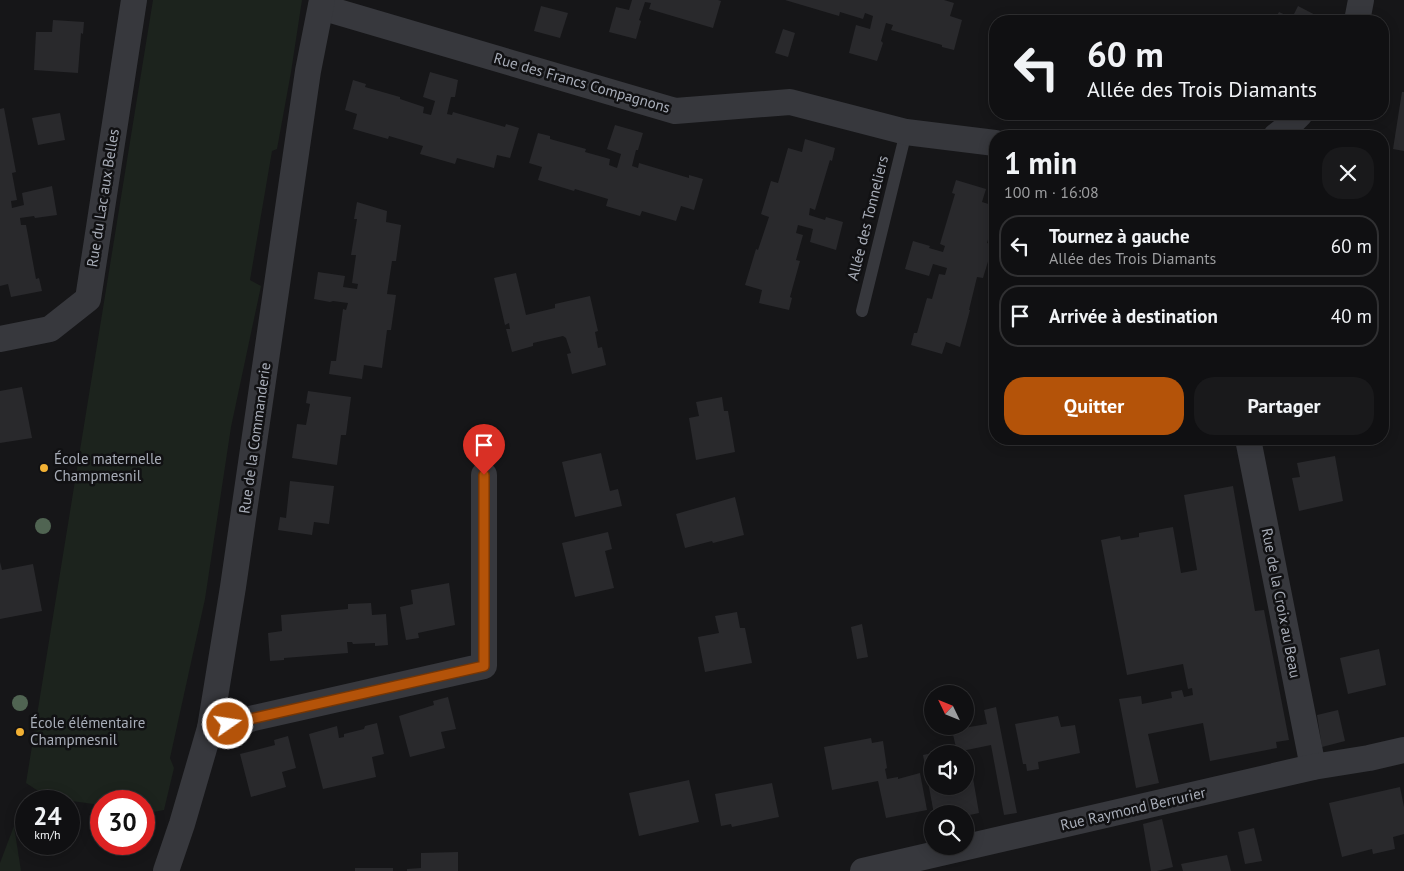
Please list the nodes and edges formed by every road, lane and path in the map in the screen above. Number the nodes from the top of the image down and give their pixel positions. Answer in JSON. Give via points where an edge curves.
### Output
{"nodes":[{"id":1,"x":134,"y":0,"type":"edge"},
{"id":2,"x":1361,"y":0,"type":"edge"},
{"id":3,"x":322,"y":3,"type":"edge"},
{"id":4,"x":1358,"y":15,"type":"edge"},
{"id":5,"x":1294,"y":120,"type":"edge"},
{"id":6,"x":1284,"y":130,"type":"edge"},
{"id":7,"x":906,"y":132,"type":"junction"},
{"id":8,"x":989,"y":142,"type":"edge"},
{"id":9,"x":862,"y":311,"type":"dead end"},
{"id":10,"x":0,"y":339,"type":"edge"},
{"id":11,"x":1249,"y":445,"type":"edge"},
{"id":12,"x":484,"y":475,"type":"dead end"},
{"id":13,"x":210,"y":728,"type":"junction"},
{"id":14,"x":1404,"y":750,"type":"edge"},
{"id":15,"x":1313,"y":767,"type":"junction"},
{"id":16,"x":166,"y":871,"type":"edge"},
{"id":17,"x":863,"y":871,"type":"edge"}],
"edges":[{"from":1,"to":10,"type":"street","name":"Rue du Lac aux Belles","via":[[88,299],[50,329]]},
{"from":2,"to":4,"type":"street"},
{"from":3,"to":7,"type":"street","name":"Rue des Francs Compagnons","via":[[676,111],[790,102]]},
{"from":3,"to":13,"type":"street","name":"Rue de la Commanderie","via":[[308,71]]},
{"from":5,"to":6,"type":"street"},
{"from":7,"to":8,"type":"street","name":"Rue des Francs Compagnons"},
{"from":7,"to":9,"type":"lane","name":"Allée des Tonneliers"},
{"from":11,"to":15,"type":"street","name":"Rue de la Croix au Beau"},
{"from":12,"to":13,"type":"street","via":[[484,666]]},
{"from":13,"to":16,"type":"street","name":"Rue de la Commanderie"},
{"from":14,"to":15,"type":"street","name":"Rue Raymond Berrurier"},
{"from":15,"to":17,"type":"street","name":"Rue Raymond Berrurier"}]}
